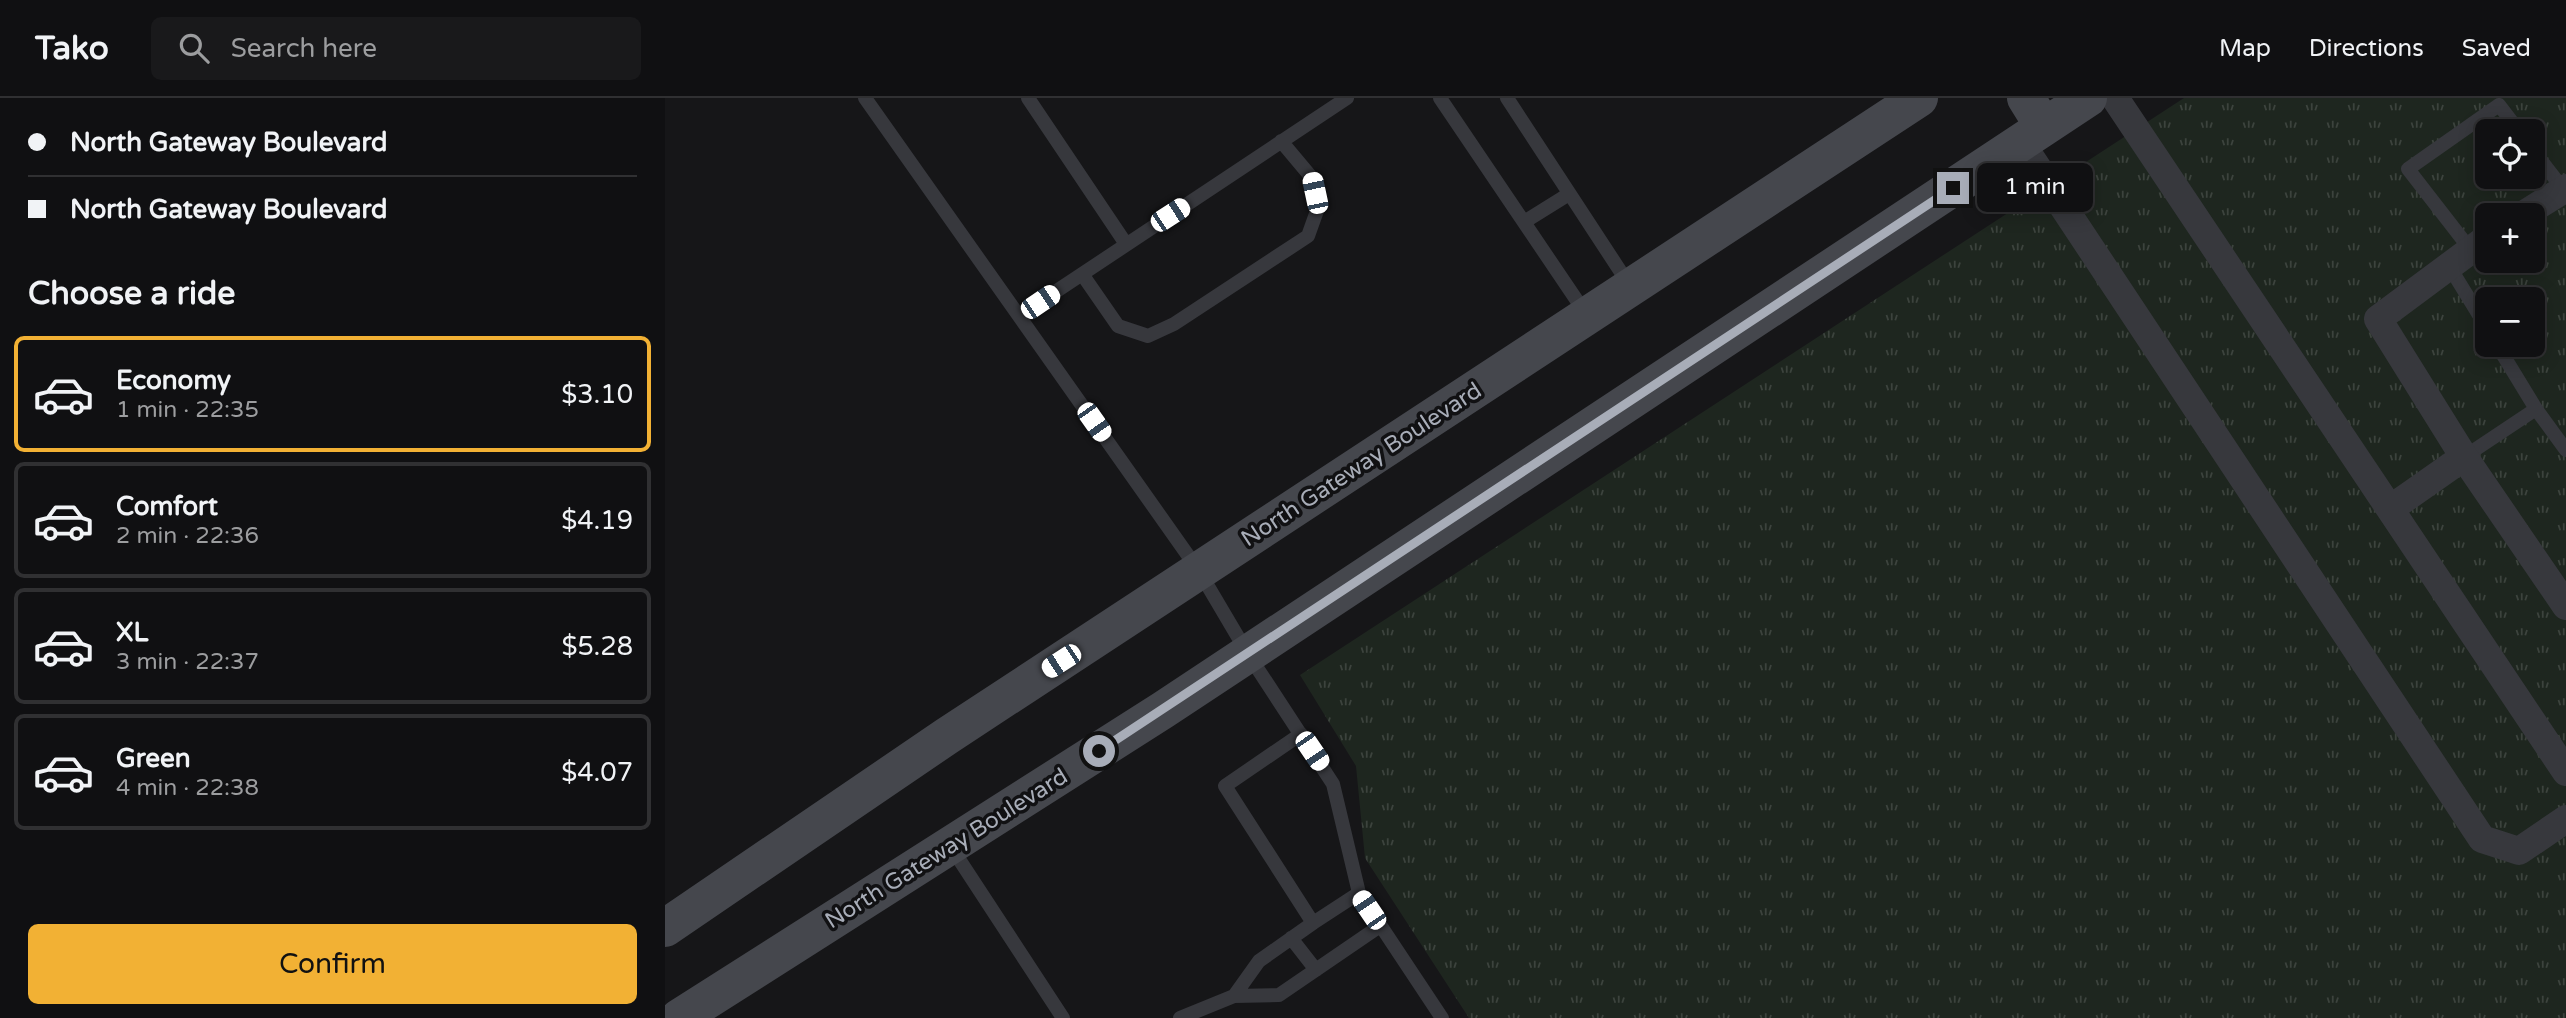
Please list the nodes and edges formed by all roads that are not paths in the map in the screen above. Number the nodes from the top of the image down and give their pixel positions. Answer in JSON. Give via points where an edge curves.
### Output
{"nodes":[{"id":1,"x":865,"y":98,"type":"edge"},
{"id":2,"x":1028,"y":98,"type":"edge"},
{"id":3,"x":1347,"y":98,"type":"edge"},
{"id":4,"x":1440,"y":98,"type":"edge"},
{"id":5,"x":1507,"y":98,"type":"edge"},
{"id":6,"x":1919,"y":98,"type":"edge"},
{"id":7,"x":2088,"y":98,"type":"edge"},
{"id":8,"x":2115,"y":98,"type":"edge"},
{"id":9,"x":2479,"y":119,"type":"edge"},
{"id":10,"x":2510,"y":119,"type":"edge"},
{"id":11,"x":2475,"y":122,"type":"edge"},
{"id":12,"x":2030,"y":123,"type":"edge"},
{"id":13,"x":1282,"y":141,"type":"junction"},
{"id":14,"x":2545,"y":165,"type":"edge"},
{"id":15,"x":2565,"y":189,"type":"edge"},
{"id":16,"x":1569,"y":194,"type":"junction"},
{"id":17,"x":2542,"y":203,"type":"edge"},
{"id":18,"x":1524,"y":222,"type":"junction"},
{"id":19,"x":1126,"y":244,"type":"junction"},
{"id":20,"x":2469,"y":251,"type":"edge"},
{"id":21,"x":1082,"y":274,"type":"junction"},
{"id":22,"x":1630,"y":287,"type":"junction"},
{"id":23,"x":2477,"y":287,"type":"edge"},
{"id":24,"x":1019,"y":316,"type":"junction"},
{"id":25,"x":1587,"y":316,"type":"junction"},
{"id":26,"x":2504,"y":357,"type":"edge"},
{"id":27,"x":2536,"y":409,"type":"junction"},
{"id":28,"x":2566,"y":450,"type":"edge"},
{"id":29,"x":2464,"y":457,"type":"junction"},
{"id":30,"x":2390,"y":509,"type":"junction"},
{"id":31,"x":1199,"y":571,"type":"junction"},
{"id":32,"x":2566,"y":606,"type":"edge"},
{"id":33,"x":1248,"y":654,"type":"junction"},
{"id":34,"x":1301,"y":734,"type":"junction"},
{"id":35,"x":2566,"y":772,"type":"edge"},
{"id":36,"x":2566,"y":819,"type":"edge"},
{"id":37,"x":950,"y":846,"type":"junction"},
{"id":38,"x":1359,"y":894,"type":"junction"},
{"id":39,"x":1313,"y":923,"type":"junction"},
{"id":40,"x":1380,"y":926,"type":"junction"},
{"id":41,"x":665,"y":928,"type":"edge"},
{"id":42,"x":1291,"y":938,"type":"junction"},
{"id":43,"x":1316,"y":970,"type":"junction"},
{"id":44,"x":1234,"y":996,"type":"junction"},
{"id":45,"x":679,"y":1018,"type":"edge"},
{"id":46,"x":1063,"y":1018,"type":"edge"},
{"id":47,"x":1180,"y":1018,"type":"edge"},
{"id":48,"x":1442,"y":1018,"type":"edge"}],
"edges":[{"from":1,"to":24,"type":"lane"},
{"from":2,"to":19,"type":"lane"},
{"from":3,"to":13,"type":"lane"},
{"from":4,"to":18,"type":"lane"},
{"from":5,"to":16,"type":"lane"},
{"from":6,"to":22,"type":"main road","name":"North Gateway Boulevard"},
{"from":7,"to":12,"type":"main road","name":"North Gateway Boulevard"},
{"from":8,"to":30,"type":"street"},
{"from":9,"to":10,"type":"lane","via":[[2499,105]]},
{"from":11,"to":20,"type":"lane","via":[[2408,169]]},
{"from":12,"to":33,"type":"main road","name":"North Gateway Boulevard"},
{"from":12,"to":36,"type":"street","via":[[2482,839],[2519,851]]},
{"from":13,"to":19,"type":"lane"},
{"from":13,"to":21,"type":"lane","via":[[1312,178],[1318,208],[1308,236],[1174,324],[1148,336],[1118,326]]},
{"from":14,"to":15,"type":"lane"},
{"from":15,"to":17,"type":"street"},
{"from":16,"to":18,"type":"lane"},
{"from":16,"to":22,"type":"lane"},
{"from":18,"to":25,"type":"lane"},
{"from":19,"to":21,"type":"lane"},
{"from":20,"to":23,"type":"lane"},
{"from":20,"to":29,"type":"street","via":[[2378,319]]},
{"from":21,"to":24,"type":"lane"},
{"from":22,"to":25,"type":"main road","name":"North Gateway Boulevard"},
{"from":24,"to":31,"type":"lane"},
{"from":25,"to":31,"type":"main road","name":"North Gateway Boulevard"},
{"from":26,"to":27,"type":"lane"},
{"from":27,"to":28,"type":"lane"},
{"from":27,"to":29,"type":"lane"},
{"from":29,"to":30,"type":"street"},
{"from":29,"to":32,"type":"street"},
{"from":30,"to":35,"type":"street"},
{"from":31,"to":33,"type":"lane"},
{"from":31,"to":41,"type":"main road","name":"North Gateway Boulevard"},
{"from":33,"to":34,"type":"lane"},
{"from":33,"to":37,"type":"main road","name":"North Gateway Boulevard"},
{"from":34,"to":38,"type":"lane","via":[[1333,784]]},
{"from":34,"to":39,"type":"lane","via":[[1225,786]]},
{"from":37,"to":45,"type":"main road","name":"North Gateway Boulevard"},
{"from":37,"to":46,"type":"lane"},
{"from":38,"to":39,"type":"lane"},
{"from":38,"to":40,"type":"lane"},
{"from":39,"to":42,"type":"lane"},
{"from":40,"to":43,"type":"lane"},
{"from":40,"to":48,"type":"lane"},
{"from":42,"to":43,"type":"lane"},
{"from":42,"to":44,"type":"lane","via":[[1259,961]]},
{"from":43,"to":44,"type":"lane","via":[[1279,995]]},
{"from":44,"to":47,"type":"lane"}]}
